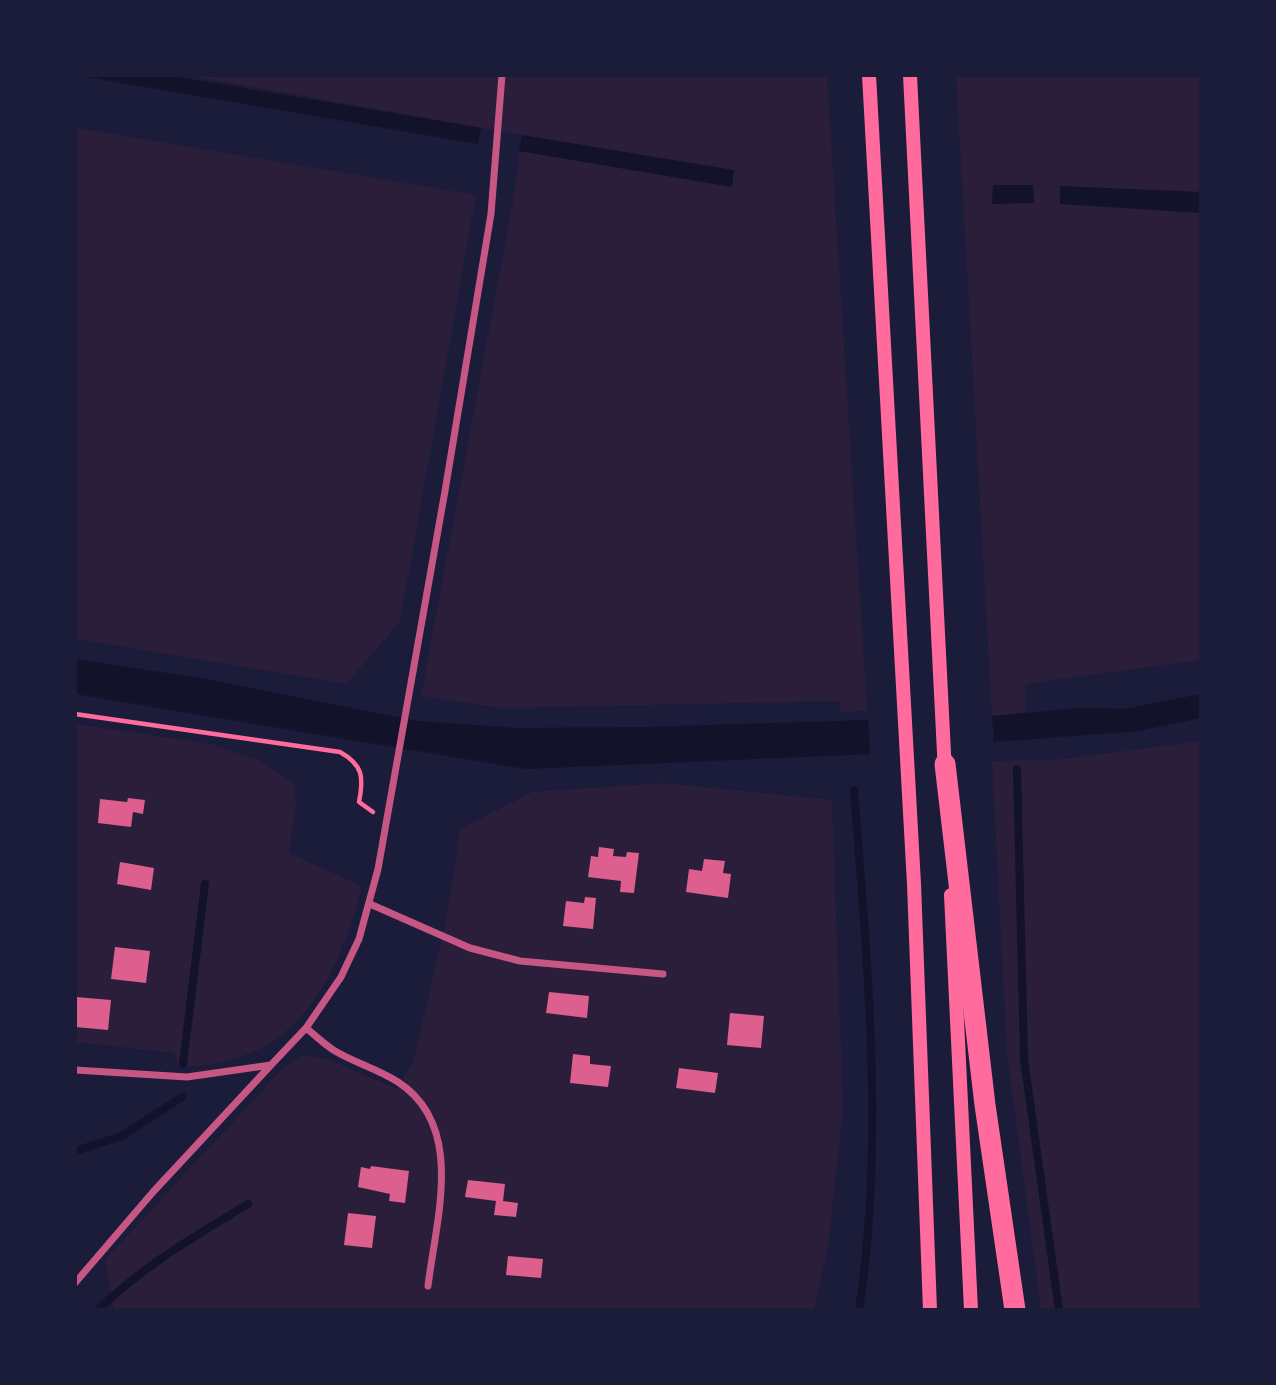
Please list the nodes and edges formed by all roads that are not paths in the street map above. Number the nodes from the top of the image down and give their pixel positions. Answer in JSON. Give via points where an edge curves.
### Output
{"nodes":[{"id":1,"x":502,"y":75,"type":"edge"},
{"id":2,"x":869,"y":75,"type":"edge"},
{"id":3,"x":910,"y":75,"type":"edge"},
{"id":4,"x":945,"y":764,"type":"junction"},
{"id":5,"x":370,"y":904,"type":"junction"},
{"id":6,"x":663,"y":974,"type":"dead end"},
{"id":7,"x":306,"y":1028,"type":"junction"},
{"id":8,"x":271,"y":1065,"type":"junction"},
{"id":9,"x":75,"y":1070,"type":"edge"},
{"id":10,"x":75,"y":1283,"type":"edge"},
{"id":11,"x":428,"y":1286,"type":"dead end"},
{"id":12,"x":930,"y":1310,"type":"edge"},
{"id":13,"x":971,"y":1310,"type":"edge"},
{"id":14,"x":1015,"y":1310,"type":"edge"}],
"edges":[{"from":1,"to":5,"type":"street","via":[[491,214]]},
{"from":2,"to":12,"type":"main road","via":[[914,884]]},
{"from":3,"to":4,"type":"main road"},
{"from":4,"to":13,"type":"main road"},
{"from":4,"to":14,"type":"highway","via":[[985,1105]]},
{"from":5,"to":6,"type":"street","via":[[470,948],[520,961]]},
{"from":5,"to":7,"type":"street","via":[[341,977]]},
{"from":7,"to":8,"type":"street"},
{"from":7,"to":11,"type":"street","via":[[335,1051],[401,1084],[431,1116],[438,1132],[441,1175]]},
{"from":8,"to":9,"type":"street","via":[[187,1077]]},
{"from":8,"to":10,"type":"street"}]}
